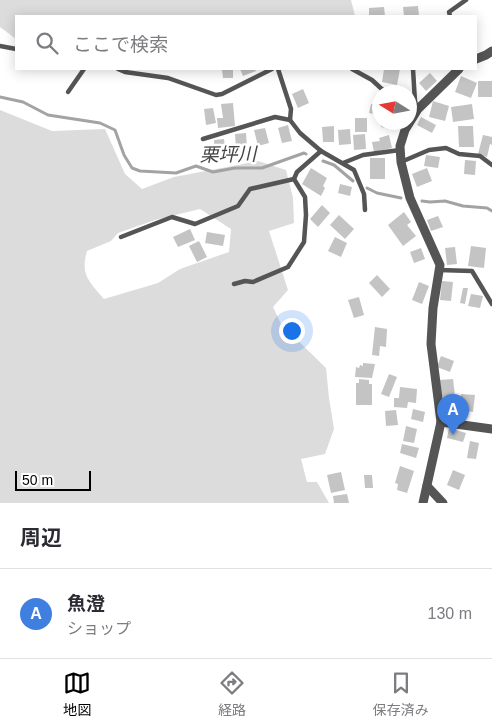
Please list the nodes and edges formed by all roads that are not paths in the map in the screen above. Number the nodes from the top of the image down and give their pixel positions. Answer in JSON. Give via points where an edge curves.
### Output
{"nodes":[{"id":1,"x":466,"y":0,"type":"edge"},
{"id":2,"x":450,"y":15,"type":"edge"},
{"id":3,"x":0,"y":46,"type":"edge"},
{"id":4,"x":15,"y":49,"type":"edge"},
{"id":5,"x":492,"y":51,"type":"edge"},
{"id":6,"x":477,"y":58,"type":"edge"},
{"id":7,"x":83,"y":70,"type":"edge"},
{"id":8,"x":120,"y":70,"type":"edge"},
{"id":9,"x":270,"y":70,"type":"edge"},
{"id":10,"x":278,"y":70,"type":"edge"},
{"id":11,"x":354,"y":70,"type":"edge"},
{"id":12,"x":413,"y":70,"type":"edge"},
{"id":13,"x":458,"y":70,"type":"edge"},
{"id":14,"x":378,"y":85,"type":"edge"},
{"id":15,"x":413,"y":85,"type":"edge"},
{"id":16,"x":68,"y":92,"type":"dead end"},
{"id":17,"x":417,"y":102,"type":"edge"},
{"id":18,"x":290,"y":120,"type":"junction"},
{"id":19,"x":405,"y":130,"type":"edge"},
{"id":20,"x":203,"y":139,"type":"dead end"},
{"id":21,"x":400,"y":150,"type":"junction"},
{"id":22,"x":321,"y":152,"type":"junction"},
{"id":23,"x":401,"y":162,"type":"junction"},
{"id":24,"x":343,"y":163,"type":"junction"},
{"id":25,"x":492,"y":165,"type":"edge"},
{"id":26,"x":294,"y":179,"type":"junction"},
{"id":27,"x":365,"y":210,"type":"dead end"},
{"id":28,"x":121,"y":236,"type":"dead end"},
{"id":29,"x":439,"y":270,"type":"junction"},
{"id":30,"x":234,"y":284,"type":"dead end"},
{"id":31,"x":492,"y":304,"type":"edge"},
{"id":32,"x":441,"y":422,"type":"junction"},
{"id":33,"x":492,"y":429,"type":"edge"},
{"id":34,"x":428,"y":486,"type":"junction"},
{"id":35,"x":423,"y":503,"type":"edge"},
{"id":36,"x":443,"y":503,"type":"edge"}],
"edges":[{"from":1,"to":2,"type":"lane"},
{"from":3,"to":4,"type":"lane"},
{"from":5,"to":6,"type":"street"},
{"from":7,"to":16,"type":"lane"},
{"from":8,"to":9,"type":"lane","via":[[168,78],[216,95]]},
{"from":10,"to":18,"type":"lane","via":[[291,108]]},
{"from":11,"to":14,"type":"lane"},
{"from":12,"to":15,"type":"lane"},
{"from":13,"to":17,"type":"street"},
{"from":18,"to":20,"type":"lane","via":[[275,117]]},
{"from":18,"to":22,"type":"lane"},
{"from":19,"to":21,"type":"street"},
{"from":21,"to":23,"type":"street"},
{"from":21,"to":24,"type":"lane","via":[[363,155]]},
{"from":22,"to":24,"type":"lane"},
{"from":22,"to":26,"type":"lane"},
{"from":23,"to":25,"type":"lane","via":[[429,150],[446,148],[459,154],[480,156]]},
{"from":23,"to":29,"type":"street","via":[[410,198],[440,265]]},
{"from":24,"to":27,"type":"lane","via":[[354,170],[364,194]]},
{"from":26,"to":28,"type":"lane","via":[[250,189],[238,206],[195,224],[172,217]]},
{"from":26,"to":30,"type":"lane","via":[[305,197],[304,242],[288,267],[253,282]]},
{"from":29,"to":31,"type":"lane","via":[[472,272]]},
{"from":29,"to":32,"type":"street","via":[[431,344]]},
{"from":32,"to":33,"type":"street"},
{"from":32,"to":34,"type":"street"},
{"from":34,"to":35,"type":"street"},
{"from":34,"to":36,"type":"street"}]}
